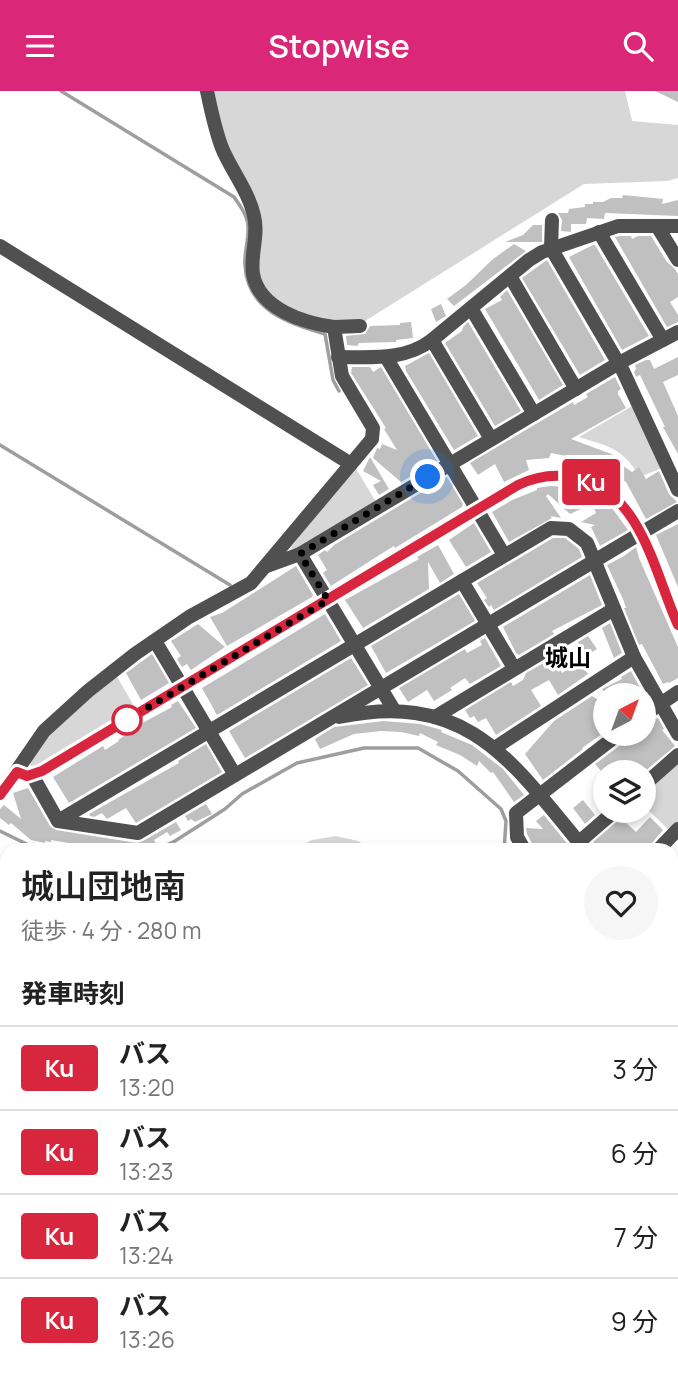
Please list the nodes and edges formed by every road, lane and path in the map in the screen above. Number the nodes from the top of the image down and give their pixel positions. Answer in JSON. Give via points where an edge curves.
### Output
{"nodes":[{"id":1,"x":208,"y":91,"type":"edge"},
{"id":2,"x":552,"y":220,"type":"dead end"},
{"id":3,"x":657,"y":226,"type":"junction"},
{"id":4,"x":678,"y":226,"type":"edge"},
{"id":5,"x":599,"y":232,"type":"junction"},
{"id":6,"x":0,"y":246,"type":"edge"},
{"id":7,"x":551,"y":248,"type":"junction"},
{"id":8,"x":678,"y":260,"type":"edge"},
{"id":9,"x":510,"y":276,"type":"junction"},
{"id":10,"x":471,"y":308,"type":"junction"},
{"id":11,"x":334,"y":327,"type":"junction"},
{"id":12,"x":360,"y":327,"type":"dead end"},
{"id":13,"x":678,"y":332,"type":"edge"},
{"id":14,"x":432,"y":340,"type":"junction"},
{"id":15,"x":663,"y":340,"type":"junction"},
{"id":16,"x":338,"y":357,"type":"junction"},
{"id":17,"x":386,"y":357,"type":"junction"},
{"id":18,"x":619,"y":363,"type":"junction"},
{"id":19,"x":576,"y":389,"type":"junction"},
{"id":20,"x":534,"y":414,"type":"junction"},
{"id":21,"x":491,"y":439,"type":"junction"},
{"id":22,"x":351,"y":464,"type":"junction"},
{"id":23,"x":450,"y":464,"type":"junction"},
{"id":24,"x":677,"y":487,"type":"edge"},
{"id":25,"x":477,"y":510,"type":"junction"},
{"id":26,"x":678,"y":511,"type":"edge"},
{"id":27,"x":641,"y":533,"type":"junction"},
{"id":28,"x":300,"y":554,"type":"junction"},
{"id":29,"x":504,"y":555,"type":"junction"},
{"id":30,"x":594,"y":561,"type":"junction"},
{"id":31,"x":265,"y":566,"type":"junction"},
{"id":32,"x":462,"y":581,"type":"junction"},
{"id":33,"x":328,"y":600,"type":"junction"},
{"id":34,"x":614,"y":609,"type":"junction"},
{"id":35,"x":488,"y":624,"type":"junction"},
{"id":36,"x":678,"y":624,"type":"edge"},
{"id":37,"x":155,"y":641,"type":"junction"},
{"id":38,"x":354,"y":645,"type":"junction"},
{"id":39,"x":634,"y":657,"type":"junction"},
{"id":40,"x":514,"y":668,"type":"junction"},
{"id":41,"x":183,"y":686,"type":"junction"},
{"id":42,"x":380,"y":688,"type":"junction"},
{"id":43,"x":678,"y":692,"type":"edge"},
{"id":44,"x":659,"y":704,"type":"junction"},
{"id":45,"x":656,"y":706,"type":"edge"},
{"id":46,"x":394,"y":710,"type":"junction"},
{"id":47,"x":435,"y":717,"type":"junction"},
{"id":48,"x":328,"y":720,"type":"junction"},
{"id":49,"x":210,"y":732,"type":"junction"},
{"id":50,"x":678,"y":734,"type":"edge"},
{"id":51,"x":603,"y":746,"type":"edge"},
{"id":52,"x":496,"y":747,"type":"junction"},
{"id":53,"x":678,"y":755,"type":"edge"},
{"id":54,"x":17,"y":772,"type":"junction"},
{"id":55,"x":656,"y":774,"type":"edge"},
{"id":56,"x":32,"y":775,"type":"junction"},
{"id":57,"x":235,"y":775,"type":"junction"},
{"id":58,"x":539,"y":794,"type":"junction"},
{"id":59,"x":0,"y":795,"type":"edge"},
{"id":60,"x":58,"y":821,"type":"junction"},
{"id":61,"x":604,"y":823,"type":"edge"},
{"id":62,"x":678,"y":829,"type":"edge"},
{"id":63,"x":520,"y":843,"type":"edge"},
{"id":64,"x":580,"y":843,"type":"edge"},
{"id":65,"x":586,"y":843,"type":"edge"},
{"id":66,"x":665,"y":843,"type":"edge"}],
"edges":[{"from":1,"to":11,"type":"street","via":[[222,148],[254,214],[256,283],[278,308],[304,321]]},
{"from":2,"to":7,"type":"street"},
{"from":3,"to":4,"type":"street"},
{"from":3,"to":5,"type":"street","via":[[629,224]]},
{"from":3,"to":8,"type":"street"},
{"from":5,"to":7,"type":"street"},
{"from":5,"to":15,"type":"street"},
{"from":6,"to":22,"type":"street"},
{"from":7,"to":9,"type":"street"},
{"from":7,"to":18,"type":"street"},
{"from":9,"to":10,"type":"street"},
{"from":9,"to":19,"type":"street"},
{"from":10,"to":14,"type":"street"},
{"from":10,"to":20,"type":"street"},
{"from":11,"to":12,"type":"street"},
{"from":11,"to":16,"type":"street"},
{"from":13,"to":15,"type":"street"},
{"from":14,"to":17,"type":"street","via":[[415,352]]},
{"from":14,"to":21,"type":"street"},
{"from":15,"to":18,"type":"street"},
{"from":16,"to":17,"type":"street"},
{"from":16,"to":22,"type":"street","via":[[347,386],[373,428],[372,439]]},
{"from":17,"to":23,"type":"street"},
{"from":18,"to":19,"type":"street"},
{"from":18,"to":24,"type":"street"},
{"from":19,"to":20,"type":"street"},
{"from":20,"to":21,"type":"street"},
{"from":21,"to":23,"type":"street"},
{"from":22,"to":31,"type":"street"},
{"from":23,"to":25,"type":"street"},
{"from":23,"to":28,"type":"street"},
{"from":25,"to":27,"type":"street","via":[[527,481],[571,476],[614,495]]},
{"from":25,"to":29,"type":"street"},
{"from":25,"to":33,"type":"street"},
{"from":26,"to":27,"type":"street"},
{"from":27,"to":30,"type":"street"},
{"from":27,"to":36,"type":"street"},
{"from":28,"to":31,"type":"street"},
{"from":28,"to":33,"type":"street"},
{"from":29,"to":30,"type":"street","via":[[551,528],[563,527],[585,539]]},
{"from":29,"to":32,"type":"street"},
{"from":30,"to":34,"type":"street"},
{"from":30,"to":35,"type":"street"},
{"from":31,"to":37,"type":"street","via":[[251,583]]},
{"from":32,"to":35,"type":"street"},
{"from":32,"to":38,"type":"street"},
{"from":33,"to":38,"type":"street"},
{"from":33,"to":41,"type":"street"},
{"from":34,"to":39,"type":"street"},
{"from":34,"to":40,"type":"street"},
{"from":35,"to":40,"type":"street"},
{"from":35,"to":42,"type":"street"},
{"from":37,"to":41,"type":"street"},
{"from":37,"to":54,"type":"street","via":[[54,721]]},
{"from":38,"to":42,"type":"street"},
{"from":38,"to":49,"type":"street"},
{"from":39,"to":44,"type":"street"},
{"from":39,"to":52,"type":"street"},
{"from":40,"to":47,"type":"street"},
{"from":41,"to":49,"type":"street"},
{"from":41,"to":56,"type":"street"},
{"from":42,"to":46,"type":"street"},
{"from":42,"to":48,"type":"street"},
{"from":43,"to":44,"type":"street"},
{"from":44,"to":45,"type":"street"},
{"from":44,"to":50,"type":"street"},
{"from":46,"to":47,"type":"street"},
{"from":46,"to":48,"type":"street"},
{"from":47,"to":52,"type":"street","via":[[470,730]]},
{"from":48,"to":57,"type":"street"},
{"from":49,"to":57,"type":"street"},
{"from":49,"to":60,"type":"street"},
{"from":51,"to":58,"type":"street"},
{"from":52,"to":58,"type":"street"},
{"from":53,"to":55,"type":"street"},
{"from":54,"to":56,"type":"street"},
{"from":54,"to":59,"type":"street"},
{"from":56,"to":60,"type":"street"},
{"from":57,"to":60,"type":"street","via":[[138,833]]},
{"from":58,"to":63,"type":"street","via":[[516,813]]},
{"from":58,"to":64,"type":"street"},
{"from":61,"to":65,"type":"street"},
{"from":62,"to":66,"type":"street"}]}
